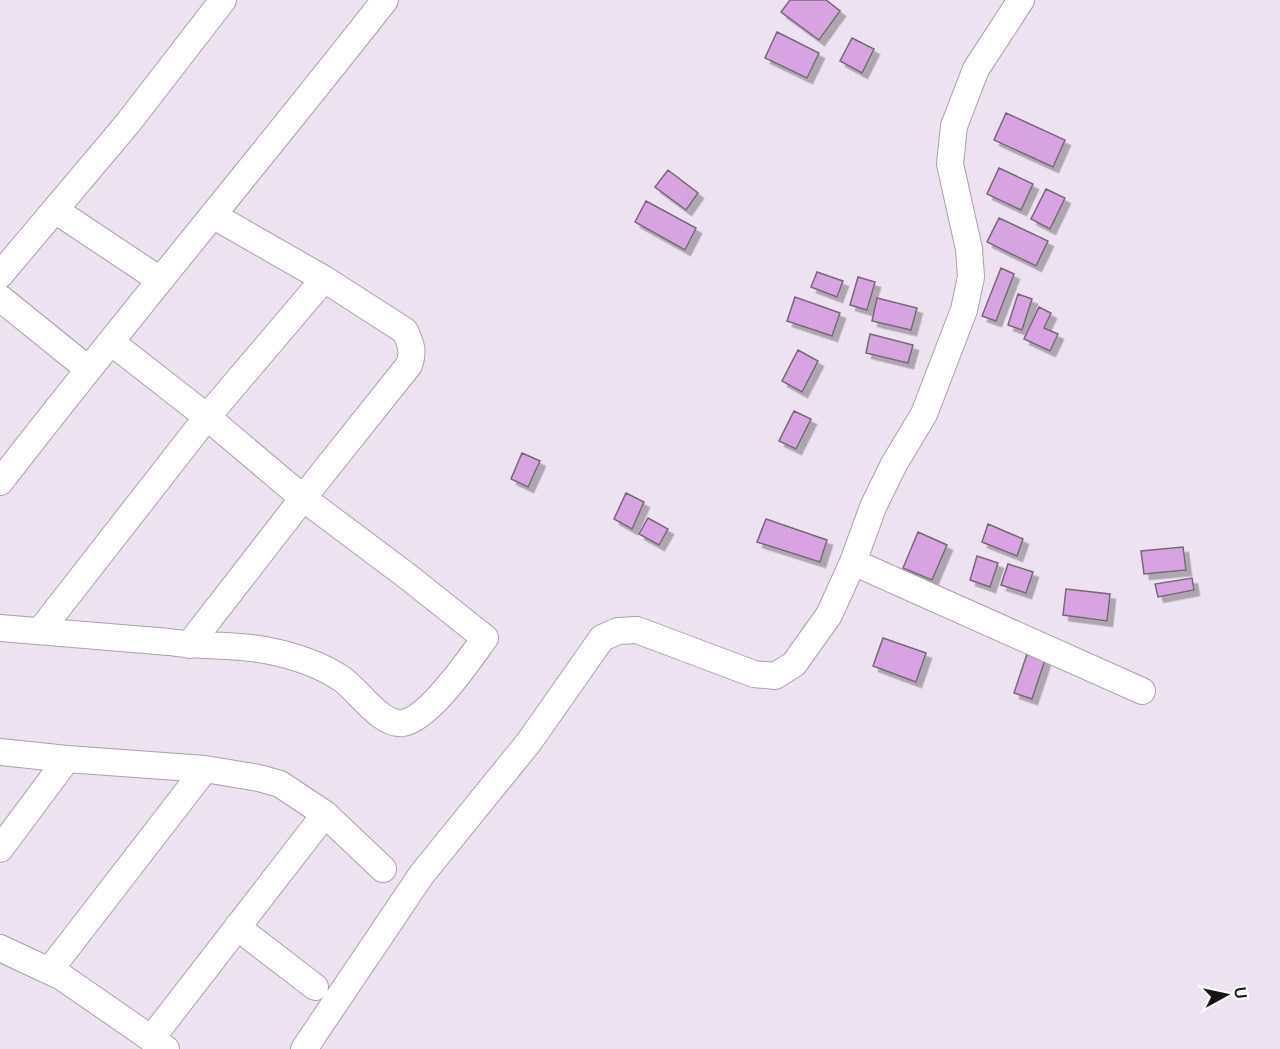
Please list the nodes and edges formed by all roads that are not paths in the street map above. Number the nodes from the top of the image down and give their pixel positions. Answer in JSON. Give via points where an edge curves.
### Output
{"nodes":[{"id":1,"x":223,"y":0,"type":"edge"},
{"id":2,"x":384,"y":0,"type":"edge"},
{"id":3,"x":1021,"y":0,"type":"edge"},
{"id":4,"x":55,"y":210,"type":"junction"},
{"id":5,"x":214,"y":216,"type":"junction"},
{"id":6,"x":4,"y":262,"type":"edge"},
{"id":7,"x":324,"y":279,"type":"junction"},
{"id":8,"x":160,"y":280,"type":"junction"},
{"id":9,"x":0,"y":298,"type":"edge"},
{"id":10,"x":111,"y":342,"type":"junction"},
{"id":11,"x":88,"y":369,"type":"junction"},
{"id":12,"x":207,"y":417,"type":"junction"},
{"id":13,"x":0,"y":482,"type":"edge"},
{"id":14,"x":303,"y":498,"type":"junction"},
{"id":15,"x":854,"y":562,"type":"junction"},
{"id":16,"x":0,"y":628,"type":"edge"},
{"id":17,"x":40,"y":631,"type":"junction"},
{"id":18,"x":189,"y":645,"type":"junction"},
{"id":19,"x":1142,"y":691,"type":"dead end"},
{"id":20,"x":0,"y":752,"type":"edge"},
{"id":21,"x":67,"y":759,"type":"junction"},
{"id":22,"x":205,"y":769,"type":"junction"},
{"id":23,"x":325,"y":814,"type":"junction"},
{"id":24,"x":0,"y":849,"type":"edge"},
{"id":25,"x":383,"y":869,"type":"dead end"},
{"id":26,"x":237,"y":927,"type":"junction"},
{"id":27,"x":0,"y":948,"type":"edge"},
{"id":28,"x":49,"y":971,"type":"junction"},
{"id":29,"x":315,"y":987,"type":"dead end"},
{"id":30,"x":158,"y":1044,"type":"edge"},
{"id":31,"x":304,"y":1049,"type":"edge"}],
"edges":[{"from":1,"to":4,"type":"street"},
{"from":2,"to":5,"type":"street"},
{"from":3,"to":15,"type":"street","via":[[976,69],[954,126],[950,164],[970,258],[971,277],[964,310],[924,414],[873,507]]},
{"from":4,"to":6,"type":"street"},
{"from":4,"to":8,"type":"street"},
{"from":5,"to":7,"type":"street"},
{"from":5,"to":8,"type":"street"},
{"from":7,"to":12,"type":"street"},
{"from":7,"to":14,"type":"street","via":[[405,331],[412,357]]},
{"from":8,"to":10,"type":"street"},
{"from":9,"to":11,"type":"street"},
{"from":10,"to":11,"type":"street"},
{"from":10,"to":12,"type":"street"},
{"from":11,"to":13,"type":"street"},
{"from":12,"to":14,"type":"street"},
{"from":12,"to":17,"type":"street"},
{"from":14,"to":18,"type":"street"},
{"from":14,"to":18,"type":"street","via":[[485,638],[460,673],[414,720],[400,723],[386,719],[343,679],[313,663],[264,650]]},
{"from":15,"to":19,"type":"street"},
{"from":15,"to":31,"type":"street","via":[[829,615],[794,664],[775,676],[754,674],[636,630],[618,631],[602,638],[529,742],[422,874]]},
{"from":16,"to":17,"type":"street"},
{"from":17,"to":18,"type":"street"},
{"from":20,"to":21,"type":"street"},
{"from":21,"to":22,"type":"street"},
{"from":21,"to":24,"type":"street"},
{"from":22,"to":23,"type":"street","via":[[280,784]]},
{"from":22,"to":28,"type":"street"},
{"from":23,"to":25,"type":"street"},
{"from":23,"to":26,"type":"street"},
{"from":26,"to":29,"type":"street"},
{"from":26,"to":30,"type":"street"},
{"from":27,"to":28,"type":"street"},
{"from":28,"to":30,"type":"street"}]}
